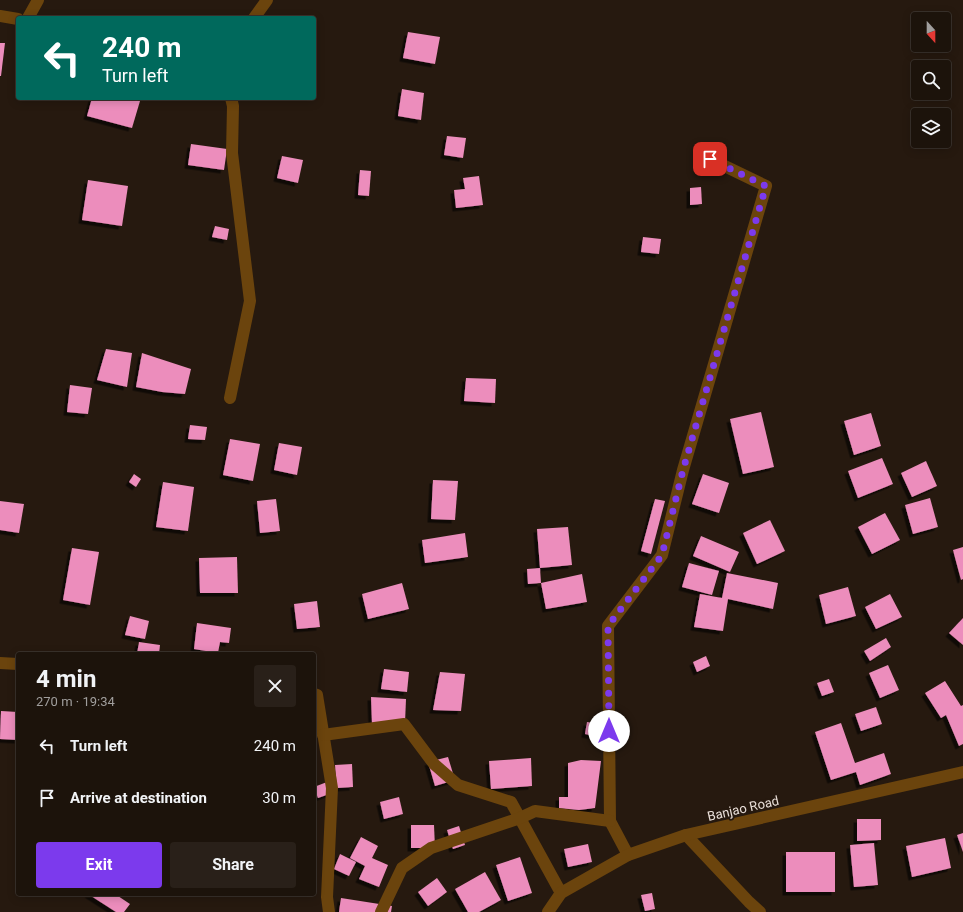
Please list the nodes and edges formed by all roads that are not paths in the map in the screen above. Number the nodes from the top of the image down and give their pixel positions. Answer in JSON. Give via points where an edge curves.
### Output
{"nodes":[{"id":1,"x":38,"y":0,"type":"edge"},
{"id":2,"x":267,"y":0,"type":"edge"},
{"id":3,"x":0,"y":16,"type":"edge"},
{"id":4,"x":29,"y":16,"type":"edge"},
{"id":5,"x":255,"y":16,"type":"edge"},
{"id":6,"x":16,"y":19,"type":"edge"},
{"id":7,"x":232,"y":100,"type":"edge"},
{"id":8,"x":710,"y":159,"type":"dead end"},
{"id":9,"x":230,"y":398,"type":"dead end"},
{"id":10,"x":0,"y":663,"type":"edge"},
{"id":11,"x":16,"y":664,"type":"edge"},
{"id":12,"x":316,"y":695,"type":"edge"},
{"id":13,"x":323,"y":735,"type":"junction"},
{"id":14,"x":963,"y":772,"type":"edge"},
{"id":15,"x":520,"y":818,"type":"junction"},
{"id":16,"x":610,"y":821,"type":"junction"},
{"id":17,"x":686,"y":835,"type":"junction"},
{"id":18,"x":628,"y":854,"type":"junction"},
{"id":19,"x":561,"y":893,"type":"junction"},
{"id":20,"x":329,"y":912,"type":"edge"},
{"id":21,"x":381,"y":912,"type":"edge"},
{"id":22,"x":548,"y":912,"type":"edge"},
{"id":23,"x":760,"y":912,"type":"edge"}],
"edges":[{"from":1,"to":4,"type":"street"},
{"from":2,"to":5,"type":"street"},
{"from":3,"to":6,"type":"street"},
{"from":7,"to":9,"type":"street","via":[[232,153],[250,301]]},
{"from":8,"to":16,"type":"street","via":[[766,186],[683,470],[662,555],[608,626]]},
{"from":10,"to":11,"type":"street"},
{"from":12,"to":13,"type":"street"},
{"from":13,"to":15,"type":"street","via":[[404,724],[434,764],[458,785],[510,802]]},
{"from":13,"to":20,"type":"street","via":[[332,788],[327,897]]},
{"from":14,"to":17,"type":"street","name":"Banjao Road"},
{"from":15,"to":16,"type":"street","via":[[535,811]]},
{"from":15,"to":19,"type":"street"},
{"from":15,"to":21,"type":"street","via":[[431,848],[402,868]]},
{"from":16,"to":18,"type":"street"},
{"from":17,"to":18,"type":"street","name":"Banjao Road"},
{"from":17,"to":23,"type":"street"},
{"from":18,"to":19,"type":"street","name":"Banjao Road"},
{"from":19,"to":22,"type":"street","name":"Banjao Road"}]}
